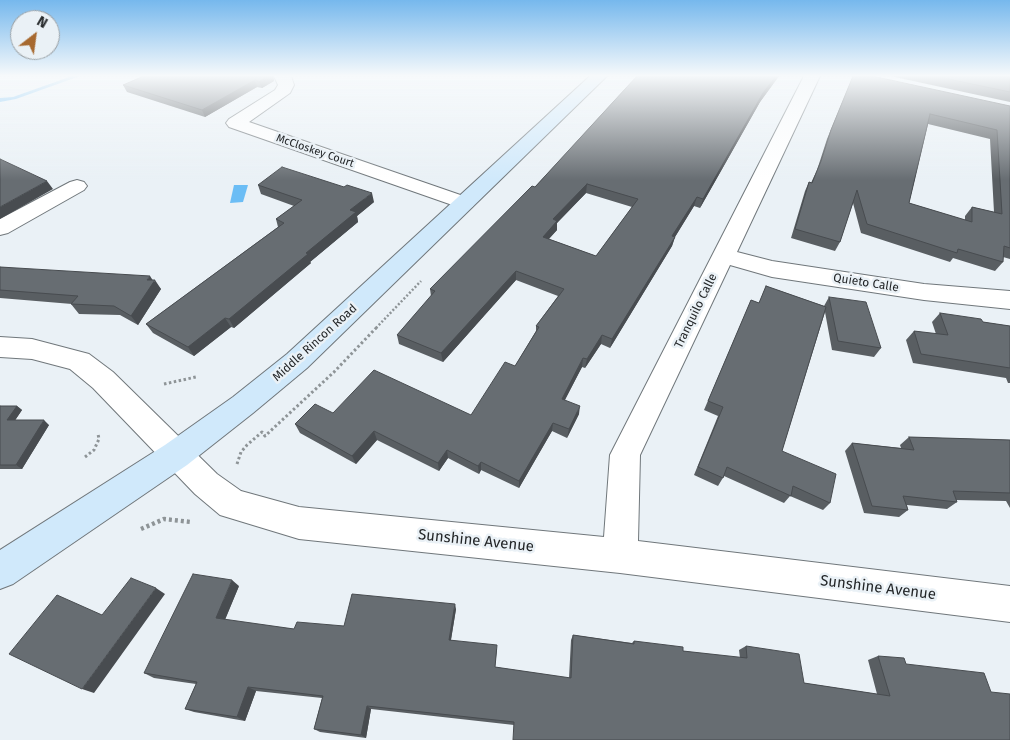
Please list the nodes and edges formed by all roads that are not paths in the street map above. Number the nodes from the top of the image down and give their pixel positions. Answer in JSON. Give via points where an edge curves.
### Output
{"nodes":[{"id":1,"x":255,"y":111,"type":"edge"},
{"id":2,"x":562,"y":111,"type":"edge"},
{"id":3,"x":795,"y":111,"type":"edge"},
{"id":4,"x":77,"y":186,"type":"dead end"},
{"id":5,"x":465,"y":203,"type":"junction"},
{"id":6,"x":0,"y":228,"type":"edge"},
{"id":7,"x":723,"y":256,"type":"junction"},
{"id":8,"x":1010,"y":300,"type":"edge"},
{"id":9,"x":0,"y":347,"type":"edge"},
{"id":10,"x":176,"y":456,"type":"junction"},
{"id":11,"x":620,"y":556,"type":"junction"},
{"id":12,"x":0,"y":571,"type":"edge"},
{"id":13,"x":1010,"y":604,"type":"edge"}],
"edges":[{"from":1,"to":5,"type":"street","name":"McCloskey Court","via":[[235,123]]},
{"from":2,"to":5,"type":"street","name":"Middle Rincon Road"},
{"from":3,"to":7,"type":"street","name":"Tranquilo Calle"},
{"from":4,"to":6,"type":"street"},
{"from":5,"to":10,"type":"street","name":"Middle Rincon Road","via":[[297,361]]},
{"from":7,"to":8,"type":"street","name":"Quieto Calle","via":[[772,269],[924,292]]},
{"from":7,"to":11,"type":"street","name":"Tranquilo Calle","via":[[625,455]]},
{"from":9,"to":10,"type":"street","name":"Sunshine Avenue","via":[[32,349],[79,361],[103,380]]},
{"from":10,"to":11,"type":"street","name":"Sunshine Avenue","via":[[232,504],[300,524]]},
{"from":10,"to":12,"type":"street","name":"Middle Rincon Road"},
{"from":11,"to":13,"type":"street","name":"Sunshine Avenue"}]}
